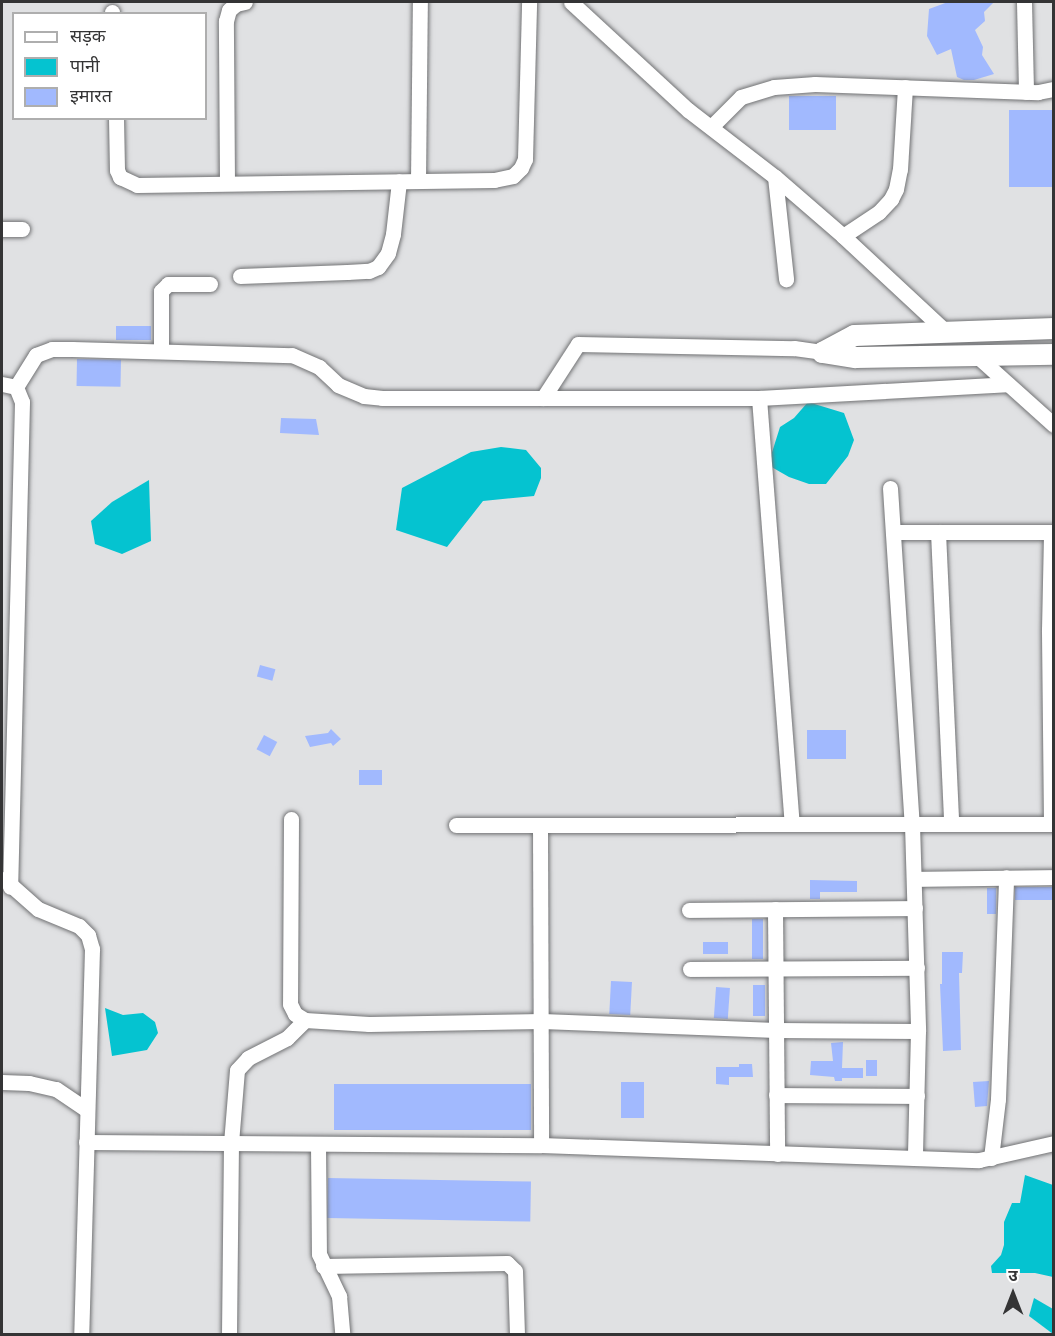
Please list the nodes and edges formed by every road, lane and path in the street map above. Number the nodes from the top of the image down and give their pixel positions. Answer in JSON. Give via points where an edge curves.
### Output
{"nodes":[{"id":1,"x":245,"y":2,"type":"edge"},
{"id":2,"x":420,"y":2,"type":"edge"},
{"id":3,"x":529,"y":2,"type":"edge"},
{"id":4,"x":571,"y":2,"type":"edge"},
{"id":5,"x":1024,"y":2,"type":"edge"},
{"id":6,"x":905,"y":87,"type":"junction"},
{"id":7,"x":1053,"y":89,"type":"edge"},
{"id":8,"x":1026,"y":92,"type":"junction"},
{"id":9,"x":116,"y":120,"type":"edge"},
{"id":10,"x":711,"y":127,"type":"junction"},
{"id":11,"x":775,"y":177,"type":"junction"},
{"id":12,"x":399,"y":181,"type":"junction"},
{"id":13,"x":418,"y":181,"type":"junction"},
{"id":14,"x":227,"y":182,"type":"junction"},
{"id":15,"x":2,"y":229,"type":"edge"},
{"id":16,"x":22,"y":229,"type":"dead end"},
{"id":17,"x":843,"y":236,"type":"junction"},
{"id":18,"x":240,"y":276,"type":"dead end"},
{"id":19,"x":786,"y":279,"type":"dead end"},
{"id":20,"x":210,"y":284,"type":"dead end"},
{"id":21,"x":1053,"y":328,"type":"edge"},
{"id":22,"x":944,"y":330,"type":"junction"},
{"id":23,"x":161,"y":351,"type":"junction"},
{"id":24,"x":822,"y":352,"type":"junction"},
{"id":25,"x":1053,"y":354,"type":"edge"},
{"id":26,"x":977,"y":356,"type":"junction"},
{"id":27,"x":1007,"y":384,"type":"junction"},
{"id":28,"x":9,"y":386,"type":"edge"},
{"id":29,"x":543,"y":398,"type":"junction"},
{"id":30,"x":759,"y":398,"type":"junction"},
{"id":31,"x":1053,"y":425,"type":"edge"},
{"id":32,"x":890,"y":488,"type":"dead end"},
{"id":33,"x":893,"y":532,"type":"junction"},
{"id":34,"x":938,"y":532,"type":"junction"},
{"id":35,"x":1052,"y":532,"type":"edge"},
{"id":36,"x":1051,"y":630,"type":"edge"},
{"id":37,"x":1052,"y":728,"type":"edge"},
{"id":38,"x":291,"y":819,"type":"dead end"},
{"id":39,"x":951,"y":823,"type":"junction"},
{"id":40,"x":792,"y":824,"type":"junction"},
{"id":41,"x":912,"y":824,"type":"junction"},
{"id":42,"x":1052,"y":824,"type":"edge"},
{"id":43,"x":456,"y":825,"type":"dead end"},
{"id":44,"x":540,"y":825,"type":"junction"},
{"id":45,"x":1006,"y":877,"type":"junction"},
{"id":46,"x":1053,"y":877,"type":"edge"},
{"id":47,"x":914,"y":879,"type":"junction"},
{"id":48,"x":6,"y":882,"type":"edge"},
{"id":49,"x":915,"y":908,"type":"junction"},
{"id":50,"x":776,"y":909,"type":"junction"},
{"id":51,"x":689,"y":910,"type":"dead end"},
{"id":52,"x":916,"y":968,"type":"junction"},
{"id":53,"x":690,"y":969,"type":"dead end"},
{"id":54,"x":776,"y":970,"type":"junction"},
{"id":55,"x":305,"y":1020,"type":"junction"},
{"id":56,"x":542,"y":1021,"type":"junction"},
{"id":57,"x":776,"y":1030,"type":"junction"},
{"id":58,"x":918,"y":1031,"type":"junction"},
{"id":59,"x":2,"y":1082,"type":"edge"},
{"id":60,"x":776,"y":1095,"type":"junction"},
{"id":61,"x":917,"y":1096,"type":"junction"},
{"id":62,"x":87,"y":1110,"type":"junction"},
{"id":63,"x":87,"y":1142,"type":"junction"},
{"id":64,"x":231,"y":1143,"type":"junction"},
{"id":65,"x":1053,"y":1143,"type":"edge"},
{"id":66,"x":318,"y":1144,"type":"junction"},
{"id":67,"x":540,"y":1145,"type":"junction"},
{"id":68,"x":777,"y":1154,"type":"junction"},
{"id":69,"x":915,"y":1158,"type":"junction"},
{"id":70,"x":991,"y":1158,"type":"junction"},
{"id":71,"x":323,"y":1266,"type":"junction"},
{"id":72,"x":81,"y":1335,"type":"edge"},
{"id":73,"x":229,"y":1335,"type":"edge"},
{"id":74,"x":342,"y":1335,"type":"edge"},
{"id":75,"x":517,"y":1335,"type":"edge"}],
"edges":[{"from":1,"to":14,"type":"street","via":[[229,10],[226,21]]},
{"from":2,"to":13,"type":"street"},
{"from":3,"to":13,"type":"street","via":[[525,159],[521,168],[513,176],[494,180]]},
{"from":4,"to":10,"type":"street"},
{"from":5,"to":8,"type":"street"},
{"from":6,"to":8,"type":"street"},
{"from":6,"to":10,"type":"street","via":[[815,84],[764,89],[741,97]]},
{"from":6,"to":17,"type":"street","via":[[896,189],[879,212]]},
{"from":7,"to":8,"type":"street"},
{"from":9,"to":14,"type":"street","via":[[117,170],[130,183]]},
{"from":10,"to":11,"type":"street"},
{"from":11,"to":17,"type":"street"},
{"from":11,"to":19,"type":"street"},
{"from":12,"to":13,"type":"street"},
{"from":12,"to":14,"type":"street"},
{"from":12,"to":18,"type":"street","via":[[393,234],[388,253],[378,267],[369,271]]},
{"from":15,"to":16,"type":"street"},
{"from":17,"to":22,"type":"street"},
{"from":20,"to":23,"type":"street","via":[[168,284],[161,291]]},
{"from":21,"to":22,"type":"street"},
{"from":22,"to":24,"type":"street","via":[[854,334]]},
{"from":23,"to":28,"type":"street","via":[[52,349],[36,355]]},
{"from":23,"to":29,"type":"street","via":[[292,355],[319,368],[338,385],[364,396]]},
{"from":24,"to":26,"type":"street","via":[[855,357]]},
{"from":24,"to":29,"type":"street","via":[[794,348],[578,344]]},
{"from":25,"to":26,"type":"street"},
{"from":26,"to":27,"type":"street"},
{"from":27,"to":30,"type":"street"},
{"from":27,"to":31,"type":"street"},
{"from":28,"to":48,"type":"street","via":[[22,402]]},
{"from":29,"to":30,"type":"street"},
{"from":30,"to":40,"type":"street"},
{"from":32,"to":33,"type":"street"},
{"from":33,"to":34,"type":"street"},
{"from":33,"to":41,"type":"street"},
{"from":34,"to":35,"type":"street"},
{"from":34,"to":39,"type":"street"},
{"from":35,"to":36,"type":"street"},
{"from":36,"to":37,"type":"street"},
{"from":37,"to":42,"type":"street"},
{"from":38,"to":55,"type":"street","via":[[290,1004],[295,1014]]},
{"from":39,"to":41,"type":"street"},
{"from":39,"to":42,"type":"street"},
{"from":40,"to":41,"type":"street"},
{"from":40,"to":44,"type":"street"},
{"from":41,"to":47,"type":"street"},
{"from":43,"to":44,"type":"street"},
{"from":44,"to":56,"type":"street"},
{"from":45,"to":46,"type":"street"},
{"from":45,"to":47,"type":"street"},
{"from":45,"to":70,"type":"street","via":[[999,1088]]},
{"from":47,"to":49,"type":"street"},
{"from":48,"to":62,"type":"street","via":[[38,909],[80,926],[88,935],[92,949]]},
{"from":49,"to":50,"type":"street"},
{"from":49,"to":52,"type":"street"},
{"from":50,"to":51,"type":"street"},
{"from":50,"to":54,"type":"street"},
{"from":52,"to":54,"type":"street"},
{"from":52,"to":58,"type":"street"},
{"from":53,"to":54,"type":"street"},
{"from":54,"to":57,"type":"street"},
{"from":55,"to":56,"type":"street","via":[[369,1024]]},
{"from":55,"to":64,"type":"street","via":[[287,1038],[248,1058],[237,1070]]},
{"from":56,"to":57,"type":"street"},
{"from":56,"to":67,"type":"street"},
{"from":57,"to":58,"type":"street"},
{"from":57,"to":60,"type":"street"},
{"from":58,"to":61,"type":"street"},
{"from":59,"to":62,"type":"street","via":[[56,1089]]},
{"from":60,"to":61,"type":"street"},
{"from":60,"to":68,"type":"street"},
{"from":61,"to":69,"type":"street"},
{"from":62,"to":63,"type":"street"},
{"from":63,"to":64,"type":"street"},
{"from":63,"to":72,"type":"street"},
{"from":64,"to":66,"type":"street"},
{"from":64,"to":73,"type":"street"},
{"from":65,"to":70,"type":"street"},
{"from":66,"to":67,"type":"street"},
{"from":66,"to":71,"type":"street","via":[[318,1243]]},
{"from":67,"to":68,"type":"street"},
{"from":68,"to":69,"type":"street"},
{"from":69,"to":70,"type":"street"},
{"from":71,"to":74,"type":"street","via":[[339,1296]]},
{"from":71,"to":75,"type":"street","via":[[507,1263],[515,1271]]}]}
